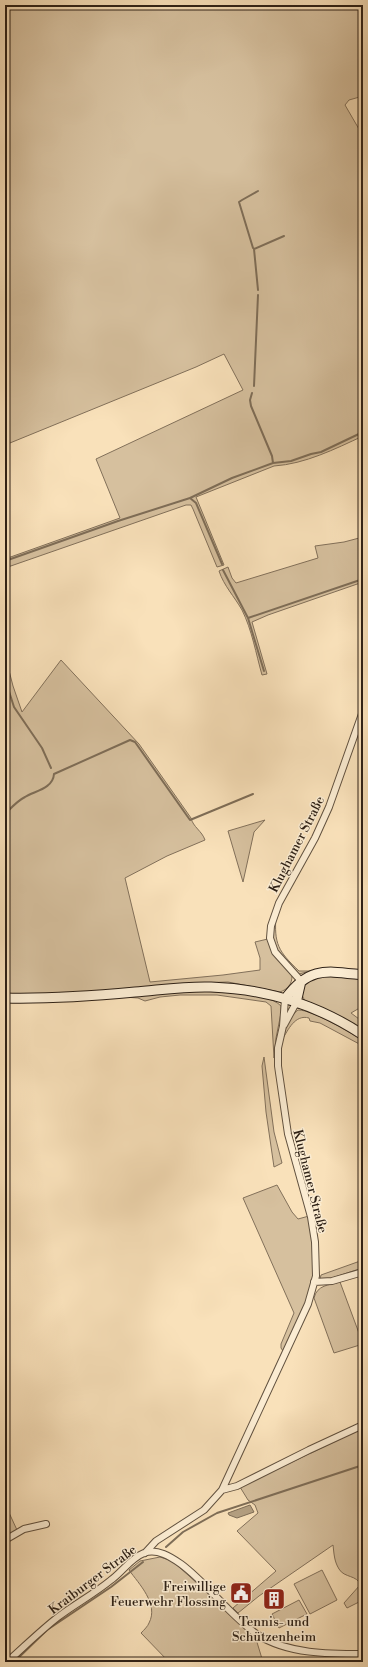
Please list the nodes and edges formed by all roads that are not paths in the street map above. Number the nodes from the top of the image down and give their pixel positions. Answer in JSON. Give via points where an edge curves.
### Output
{"nodes":[{"id":1,"x":363,"y":711,"type":"edge"},
{"id":2,"x":363,"y":975,"type":"edge"},
{"id":3,"x":301,"y":981,"type":"junction"},
{"id":4,"x":5,"y":998,"type":"edge"},
{"id":5,"x":285,"y":999,"type":"junction"},
{"id":6,"x":296,"y":1003,"type":"junction"},
{"id":7,"x":283,"y":1026,"type":"junction"},
{"id":8,"x":363,"y":1035,"type":"edge"},
{"id":9,"x":363,"y":1272,"type":"edge"},
{"id":10,"x":314,"y":1282,"type":"junction"},
{"id":11,"x":363,"y":1425,"type":"edge"},
{"id":12,"x":222,"y":1490,"type":"junction"},
{"id":13,"x":46,"y":1524,"type":"dead end"},
{"id":14,"x":5,"y":1540,"type":"edge"},
{"id":15,"x":145,"y":1553,"type":"junction"},
{"id":16,"x":363,"y":1654,"type":"edge"},
{"id":17,"x":7,"y":1662,"type":"edge"}],
"edges":[{"from":1,"to":3,"type":"street","name":"Klughamer Straße","via":[[329,807],[279,903],[271,926],[270,938],[275,952]]},
{"from":2,"to":3,"type":"main road","via":[[326,972],[314,974]]},
{"from":3,"to":5,"type":"main road"},
{"from":3,"to":6,"type":"main road"},
{"from":4,"to":5,"type":"main road","via":[[52,998],[209,987],[261,992]]},
{"from":5,"to":6,"type":"main road"},
{"from":5,"to":7,"type":"street","name":"Klughamer Straße"},
{"from":6,"to":7,"type":"street","name":"Klughamer Straße"},
{"from":6,"to":8,"type":"main road","via":[[329,1016]]},
{"from":7,"to":10,"type":"street","name":"Klughamer Straße","via":[[278,1048],[279,1080],[288,1134],[311,1217],[316,1256]]},
{"from":9,"to":10,"type":"street","via":[[332,1281]]},
{"from":10,"to":12,"type":"street","name":"Klughamer Straße","via":[[308,1304]]},
{"from":11,"to":12,"type":"street","via":[[238,1486]]},
{"from":12,"to":15,"type":"street","via":[[204,1510],[156,1541]]},
{"from":13,"to":14,"type":"street","via":[[24,1529]]},
{"from":15,"to":16,"type":"street","name":"Kraiburger Straße","via":[[164,1554],[186,1568],[250,1628],[267,1640],[296,1649]]},
{"from":15,"to":17,"type":"street","name":"Kraiburger Straße","via":[[104,1586],[58,1617]]}]}
